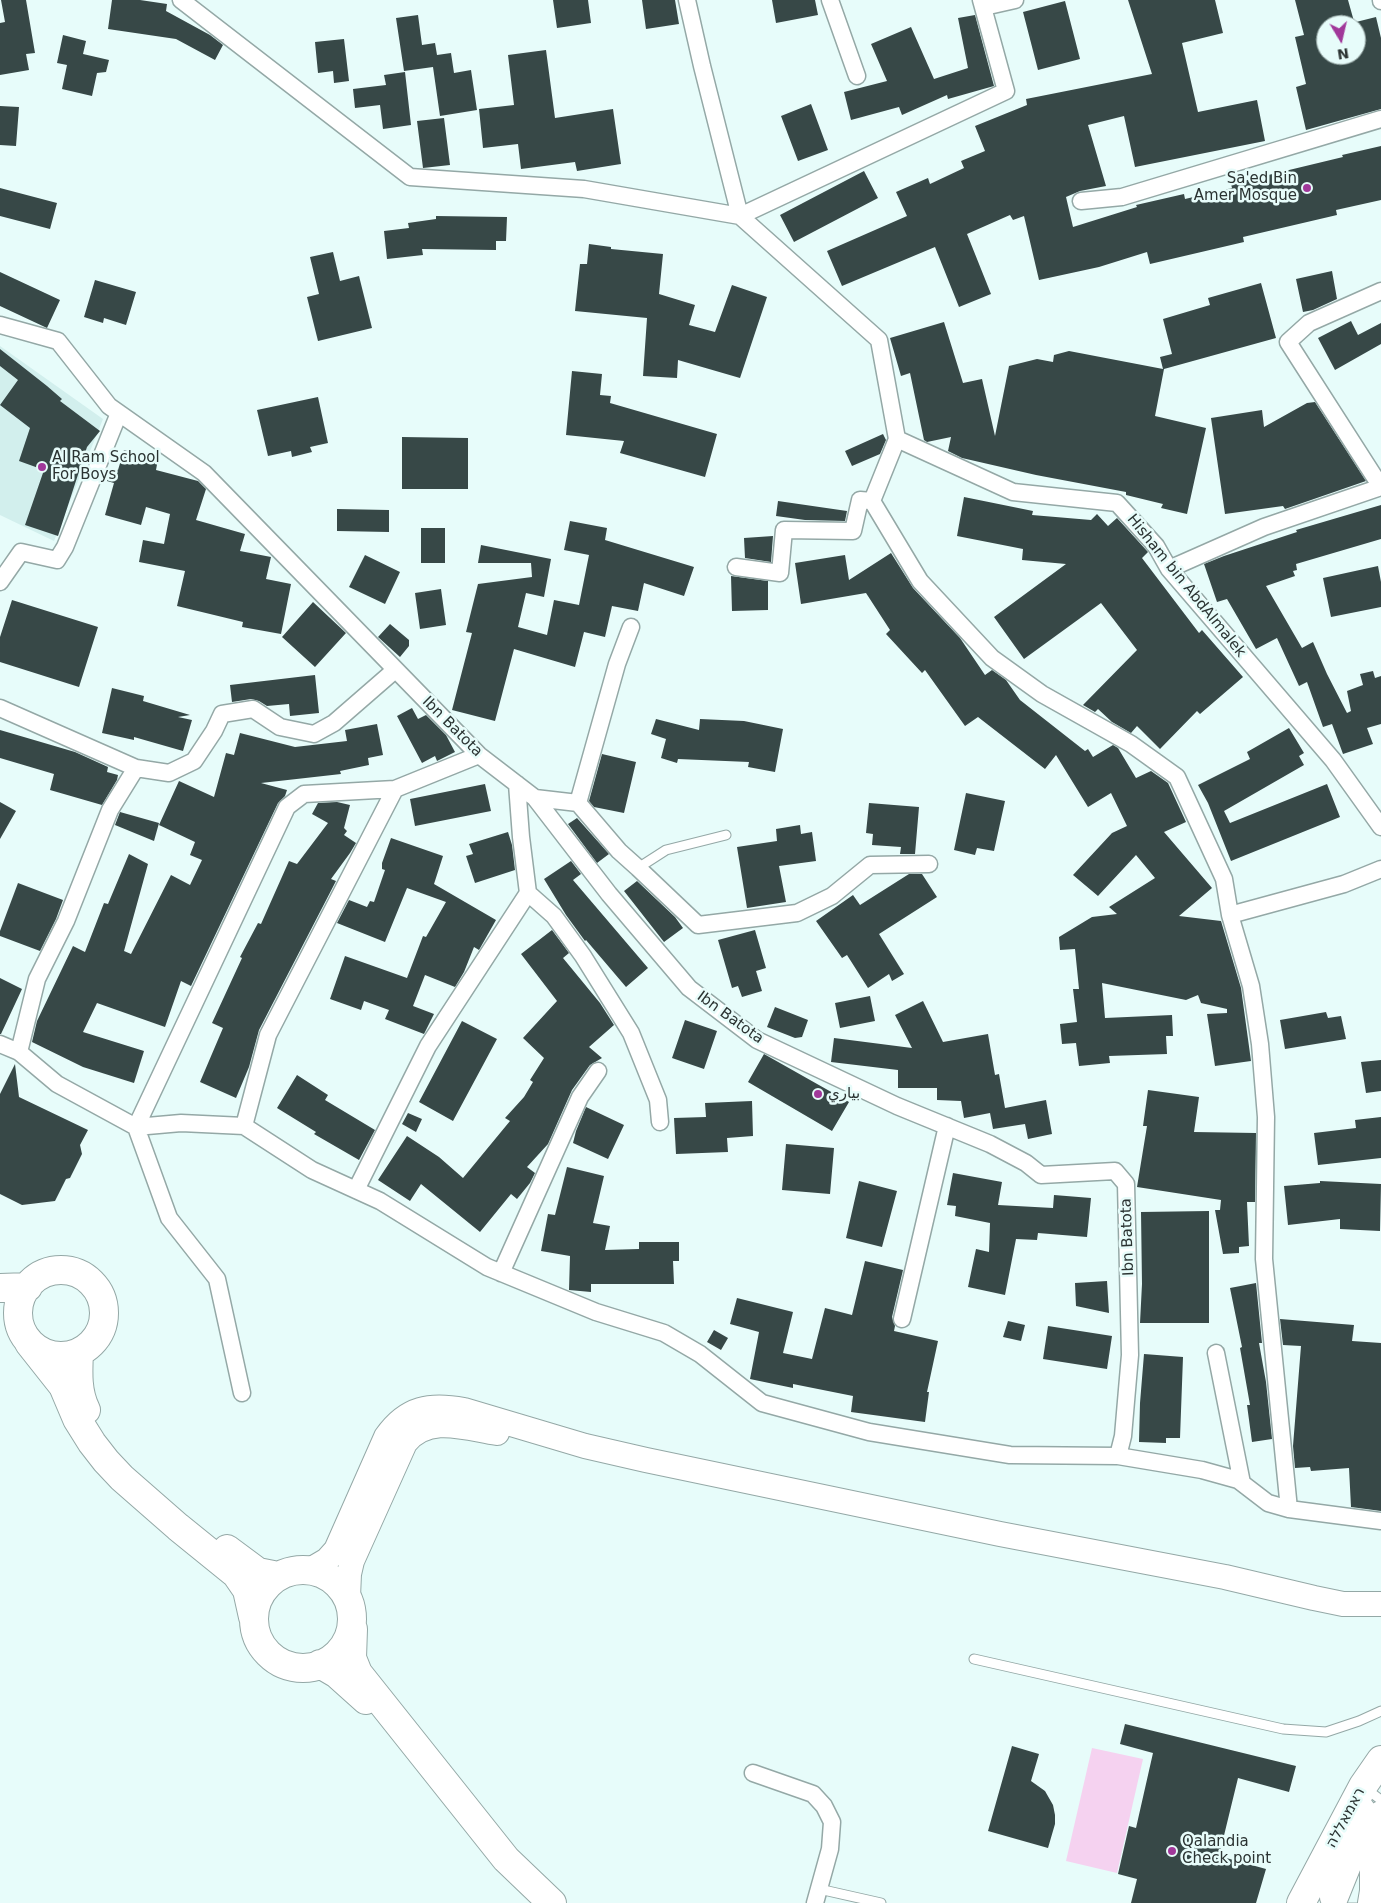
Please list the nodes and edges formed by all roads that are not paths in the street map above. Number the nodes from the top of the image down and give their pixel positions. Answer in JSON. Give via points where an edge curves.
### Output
{"nodes":[{"id":1,"x":181,"y":0,"type":"edge"},
{"id":2,"x":688,"y":0,"type":"edge"},
{"id":3,"x":830,"y":0,"type":"edge"},
{"id":4,"x":1016,"y":0,"type":"edge"},
{"id":5,"x":982,"y":4,"type":"edge"},
{"id":6,"x":857,"y":76,"type":"dead end"},
{"id":7,"x":1381,"y":119,"type":"edge"},
{"id":8,"x":1082,"y":201,"type":"dead end"},
{"id":9,"x":740,"y":216,"type":"junction"},
{"id":10,"x":1381,"y":291,"type":"edge"},
{"id":11,"x":0,"y":325,"type":"edge"},
{"id":12,"x":119,"y":413,"type":"junction"},
{"id":13,"x":897,"y":439,"type":"junction"},
{"id":14,"x":872,"y":501,"type":"junction"},
{"id":15,"x":736,"y":567,"type":"dead end"},
{"id":16,"x":1169,"y":569,"type":"junction"},
{"id":17,"x":0,"y":582,"type":"edge"},
{"id":18,"x":631,"y":627,"type":"dead end"},
{"id":19,"x":395,"y":670,"type":"junction"},
{"id":20,"x":0,"y":708,"type":"edge"},
{"id":21,"x":479,"y":755,"type":"junction"},
{"id":22,"x":136,"y":768,"type":"junction"},
{"id":23,"x":517,"y":784,"type":"junction"},
{"id":24,"x":395,"y":789,"type":"junction"},
{"id":25,"x":535,"y":798,"type":"junction"},
{"id":26,"x":578,"y":803,"type":"junction"},
{"id":27,"x":1381,"y":827,"type":"edge"},
{"id":28,"x":726,"y":835,"type":"dead end"},
{"id":29,"x":930,"y":864,"type":"dead end"},
{"id":30,"x":638,"y":868,"type":"junction"},
{"id":31,"x":1381,"y":870,"type":"edge"},
{"id":32,"x":528,"y":893,"type":"junction"},
{"id":33,"x":1230,"y":916,"type":"junction"},
{"id":34,"x":0,"y":1044,"type":"edge"},
{"id":35,"x":19,"y":1052,"type":"junction"},
{"id":36,"x":598,"y":1071,"type":"dead end"},
{"id":37,"x":660,"y":1122,"type":"dead end"},
{"id":38,"x":244,"y":1126,"type":"junction"},
{"id":39,"x":947,"y":1126,"type":"junction"},
{"id":40,"x":136,"y":1127,"type":"junction"},
{"id":41,"x":356,"y":1190,"type":"junction"},
{"id":42,"x":501,"y":1273,"type":"junction"},
{"id":43,"x":28,"y":1287,"type":"junction"},
{"id":44,"x":0,"y":1288,"type":"edge"},
{"id":45,"x":902,"y":1319,"type":"dead end"},
{"id":46,"x":16,"y":1323,"type":"edge"},
{"id":47,"x":78,"y":1352,"type":"junction"},
{"id":48,"x":1216,"y":1353,"type":"dead end"},
{"id":49,"x":242,"y":1393,"type":"dead end"},
{"id":50,"x":1118,"y":1456,"type":"junction"},
{"id":51,"x":381,"y":1472,"type":"junction"},
{"id":52,"x":1242,"y":1483,"type":"junction"},
{"id":53,"x":1289,"y":1509,"type":"junction"},
{"id":54,"x":1381,"y":1521,"type":"edge"},
{"id":55,"x":310,"y":1570,"type":"junction"},
{"id":56,"x":278,"y":1576,"type":"junction"},
{"id":57,"x":348,"y":1597,"type":"junction"},
{"id":58,"x":1381,"y":1604,"type":"edge"},
{"id":59,"x":254,"y":1617,"type":"junction"},
{"id":60,"x":353,"y":1629,"type":"junction"},
{"id":61,"x":974,"y":1659,"type":"dead end"},
{"id":62,"x":320,"y":1664,"type":"junction"},
{"id":63,"x":1381,"y":1711,"type":"edge"},
{"id":64,"x":1381,"y":1760,"type":"edge"},
{"id":65,"x":753,"y":1773,"type":"dead end"},
{"id":66,"x":1376,"y":1802,"type":"edge"},
{"id":67,"x":817,"y":1896,"type":"edge"},
{"id":68,"x":1352,"y":1901,"type":"edge"},
{"id":69,"x":531,"y":1903,"type":"edge"},
{"id":70,"x":552,"y":1903,"type":"edge"},
{"id":71,"x":881,"y":1903,"type":"edge"},
{"id":72,"x":1301,"y":1903,"type":"edge"}],
"edges":[{"from":1,"to":9,"type":"street","via":[[410,177],[584,189]]},
{"from":2,"to":9,"type":"street"},
{"from":3,"to":6,"type":"street"},
{"from":4,"to":5,"type":"street"},
{"from":5,"to":9,"type":"street","via":[[1006,91]]},
{"from":7,"to":8,"type":"street","via":[[1122,196]]},
{"from":9,"to":13,"type":"street","via":[[879,340]]},
{"from":10,"to":16,"type":"street","via":[[1308,322],[1288,342],[1381,487],[1264,527]]},
{"from":11,"to":12,"type":"street","name":"Ibn Batota","via":[[58,341],[109,406]]},
{"from":12,"to":17,"type":"street","via":[[57,560],[20,552]]},
{"from":12,"to":19,"type":"street","name":"Ibn Batota","via":[[204,473]]},
{"from":13,"to":14,"type":"street"},
{"from":13,"to":16,"type":"street","name":"Hisham bin AbdAlmalek","via":[[1013,492],[1117,502],[1156,546]]},
{"from":14,"to":15,"type":"street","via":[[860,500],[854,531],[784,530],[780,574]]},
{"from":14,"to":33,"type":"street","via":[[920,581],[992,658],[1042,694],[1131,744],[1176,777],[1224,879]]},
{"from":16,"to":27,"type":"street","name":"Hisham bin AbdAlmalek","via":[[1333,760]]},
{"from":18,"to":26,"type":"street","via":[[617,664]]},
{"from":19,"to":21,"type":"street","name":"Ibn Batota"},
{"from":19,"to":22,"type":"street","via":[[334,723],[314,734],[280,726],[253,709],[222,714],[194,761],[169,774]]},
{"from":20,"to":22,"type":"street"},
{"from":21,"to":23,"type":"street","name":"Ibn Batota"},
{"from":21,"to":24,"type":"street"},
{"from":22,"to":35,"type":"street","via":[[110,810],[66,921],[38,979]]},
{"from":23,"to":25,"type":"street","name":"Ibn Batota"},
{"from":23,"to":32,"type":"street"},
{"from":24,"to":38,"type":"street","via":[[268,1035]]},
{"from":24,"to":40,"type":"street","via":[[304,794],[288,806]]},
{"from":25,"to":26,"type":"street"},
{"from":25,"to":39,"type":"street","name":"Ibn Batota","via":[[609,894],[689,988],[757,1040]]},
{"from":26,"to":30,"type":"street","via":[[618,851]]},
{"from":28,"to":30,"type":"lane","via":[[666,850]]},
{"from":29,"to":30,"type":"street","via":[[870,866],[832,896],[797,912],[698,925]]},
{"from":31,"to":33,"type":"street","via":[[1344,884]]},
{"from":32,"to":37,"type":"street","via":[[554,916],[631,1033],[658,1100]]},
{"from":32,"to":41,"type":"street","via":[[428,1046]]},
{"from":33,"to":53,"type":"street","via":[[1251,986],[1260,1044],[1266,1117],[1264,1259]]},
{"from":34,"to":35,"type":"street"},
{"from":35,"to":40,"type":"street","via":[[57,1084]]},
{"from":36,"to":42,"type":"street","via":[[580,1097]]},
{"from":38,"to":40,"type":"street","via":[[181,1123]]},
{"from":38,"to":41,"type":"street","via":[[312,1170]]},
{"from":39,"to":45,"type":"street"},
{"from":39,"to":50,"type":"street","name":"Ibn Batota","via":[[990,1144],[1041,1175],[1115,1171],[1126,1184],[1130,1355],[1123,1436]]},
{"from":40,"to":49,"type":"street","via":[[169,1218],[217,1279]]},
{"from":41,"to":42,"type":"street"},
{"from":42,"to":50,"type":"street","via":[[596,1312],[664,1333],[700,1354],[762,1403],[869,1432],[1010,1455]]},
{"from":43,"to":44,"type":"highway"},
{"from":43,"to":46,"type":"highway","via":[[23,1292]]},
{"from":43,"to":47,"type":"highway","via":[[43,1274],[56,1271],[69,1271],[93,1284],[104,1309],[103,1322],[90,1345]]},
{"from":46,"to":47,"type":"highway","via":[[40,1351],[52,1356]]},
{"from":46,"to":59,"type":"highway","via":[[63,1386],[77,1419],[106,1461],[178,1527],[236,1574],[247,1590]]},
{"from":47,"to":56,"type":"highway","via":[[82,1402],[107,1445],[129,1471],[236,1557],[258,1572]]},
{"from":48,"to":52,"type":"street"},
{"from":50,"to":52,"type":"street","via":[[1202,1470]]},
{"from":51,"to":55,"type":"street","via":[[336,1550]]},
{"from":51,"to":57,"type":"street","via":[[352,1561]]},
{"from":51,"to":58,"type":"street","via":[[405,1416],[418,1410],[447,1407],[585,1446],[1000,1534],[1225,1577],[1343,1604]]},
{"from":52,"to":53,"type":"street","via":[[1268,1503]]},
{"from":53,"to":54,"type":"street"},
{"from":55,"to":56,"type":"highway","via":[[293,1570]]},
{"from":55,"to":57,"type":"highway","via":[[326,1574]]},
{"from":56,"to":59,"type":"highway","via":[[257,1601]]},
{"from":57,"to":60,"type":"highway"},
{"from":59,"to":62,"type":"highway","via":[[259,1640],[274,1659],[289,1666],[305,1668]]},
{"from":60,"to":62,"type":"highway","via":[[346,1645],[335,1657]]},
{"from":60,"to":70,"type":"highway","via":[[352,1658],[358,1673],[506,1859]]},
{"from":61,"to":63,"type":"lane","via":[[1283,1729],[1326,1732],[1360,1722]]},
{"from":62,"to":69,"type":"highway","via":[[360,1693],[383,1719],[474,1839]]},
{"from":64,"to":66,"type":"highway","name":"ראמאללה"},
{"from":65,"to":67,"type":"street","via":[[813,1794],[824,1806],[832,1822],[830,1849]]},
{"from":66,"to":68,"type":"highway"},
{"from":66,"to":68,"type":"highway","via":[[1361,1808],[1351,1855]]},
{"from":66,"to":72,"type":"highway","name":"ראמאללה","via":[[1314,1878]]},
{"from":67,"to":71,"type":"lane"}]}
